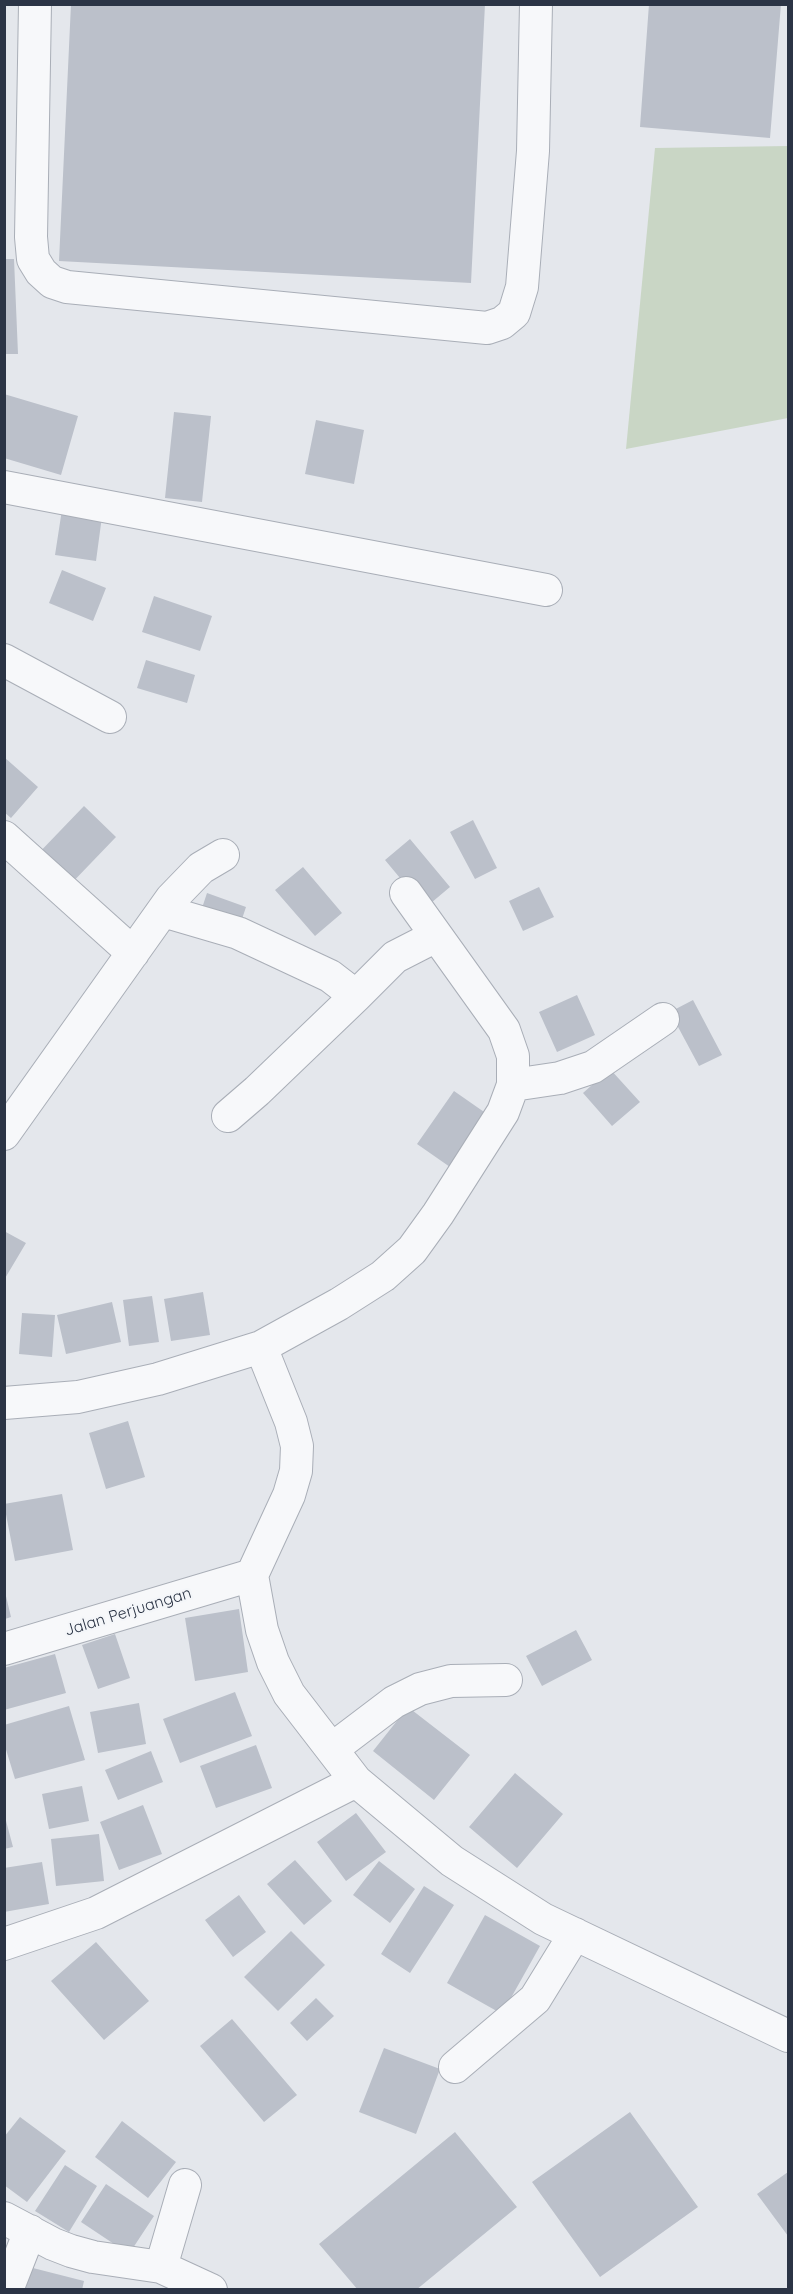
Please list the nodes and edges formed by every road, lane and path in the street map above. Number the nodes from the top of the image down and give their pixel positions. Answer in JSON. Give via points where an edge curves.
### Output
{"nodes":[{"id":1,"x":35,"y":4,"type":"edge"},
{"id":2,"x":536,"y":4,"type":"edge"},
{"id":3,"x":4,"y":487,"type":"edge"},
{"id":4,"x":546,"y":590,"type":"dead end"},
{"id":5,"x":4,"y":660,"type":"edge"},
{"id":6,"x":110,"y":717,"type":"dead end"},
{"id":7,"x":4,"y":837,"type":"edge"},
{"id":8,"x":223,"y":855,"type":"dead end"},
{"id":9,"x":406,"y":893,"type":"dead end"},
{"id":10,"x":163,"y":911,"type":"junction"},
{"id":11,"x":436,"y":936,"type":"junction"},
{"id":12,"x":133,"y":953,"type":"junction"},
{"id":13,"x":356,"y":996,"type":"junction"},
{"id":14,"x":663,"y":1019,"type":"dead end"},
{"id":15,"x":513,"y":1085,"type":"junction"},
{"id":16,"x":228,"y":1116,"type":"dead end"},
{"id":17,"x":4,"y":1134,"type":"edge"},
{"id":18,"x":261,"y":1347,"type":"junction"},
{"id":19,"x":4,"y":1403,"type":"edge"},
{"id":20,"x":252,"y":1575,"type":"junction"},
{"id":21,"x":4,"y":1649,"type":"edge"},
{"id":22,"x":506,"y":1680,"type":"dead end"},
{"id":23,"x":332,"y":1749,"type":"junction"},
{"id":24,"x":357,"y":1781,"type":"junction"},
{"id":25,"x":575,"y":1934,"type":"junction"},
{"id":26,"x":4,"y":1944,"type":"edge"},
{"id":27,"x":789,"y":2036,"type":"edge"},
{"id":28,"x":455,"y":2067,"type":"dead end"},
{"id":29,"x":185,"y":2185,"type":"dead end"},
{"id":30,"x":17,"y":2225,"type":"edge"},
{"id":31,"x":161,"y":2267,"type":"junction"},
{"id":32,"x":7,"y":2289,"type":"edge"},
{"id":33,"x":211,"y":2289,"type":"edge"}],
"edges":[{"from":1,"to":2,"type":"street","via":[[31,237],[33,259],[52,282],[67,287],[486,328],[502,323],[514,313],[522,287],[533,151]]},
{"from":3,"to":4,"type":"street"},
{"from":5,"to":6,"type":"street"},
{"from":7,"to":12,"type":"street"},
{"from":8,"to":10,"type":"street","via":[[201,868]]},
{"from":9,"to":11,"type":"street"},
{"from":10,"to":12,"type":"street"},
{"from":10,"to":13,"type":"street","via":[[238,933],[330,976]]},
{"from":11,"to":13,"type":"street","via":[[395,957]]},
{"from":11,"to":15,"type":"street","via":[[504,1030],[513,1056]]},
{"from":12,"to":17,"type":"street"},
{"from":13,"to":16,"type":"street"},
{"from":14,"to":15,"type":"street","via":[[585,1070]]},
{"from":15,"to":18,"type":"street","via":[[503,1112],[412,1250],[383,1276],[348,1299]]},
{"from":18,"to":19,"type":"street","via":[[158,1380],[78,1397]]},
{"from":18,"to":20,"type":"street","via":[[297,1446],[289,1495]]},
{"from":20,"to":21,"type":"street","name":"Jalan Perjuangan"},
{"from":20,"to":23,"type":"street","via":[[262,1630],[273,1662],[289,1694]]},
{"from":22,"to":23,"type":"street","via":[[452,1682],[420,1689],[394,1702]]},
{"from":23,"to":24,"type":"street"},
{"from":24,"to":25,"type":"street","via":[[452,1861],[543,1919]]},
{"from":24,"to":26,"type":"street","via":[[96,1913]]},
{"from":25,"to":27,"type":"street"},
{"from":25,"to":28,"type":"street","via":[[535,1999]]},
{"from":29,"to":31,"type":"street"},
{"from":30,"to":31,"type":"street","via":[[71,2251]]},
{"from":30,"to":32,"type":"street"},
{"from":31,"to":33,"type":"street"}]}
